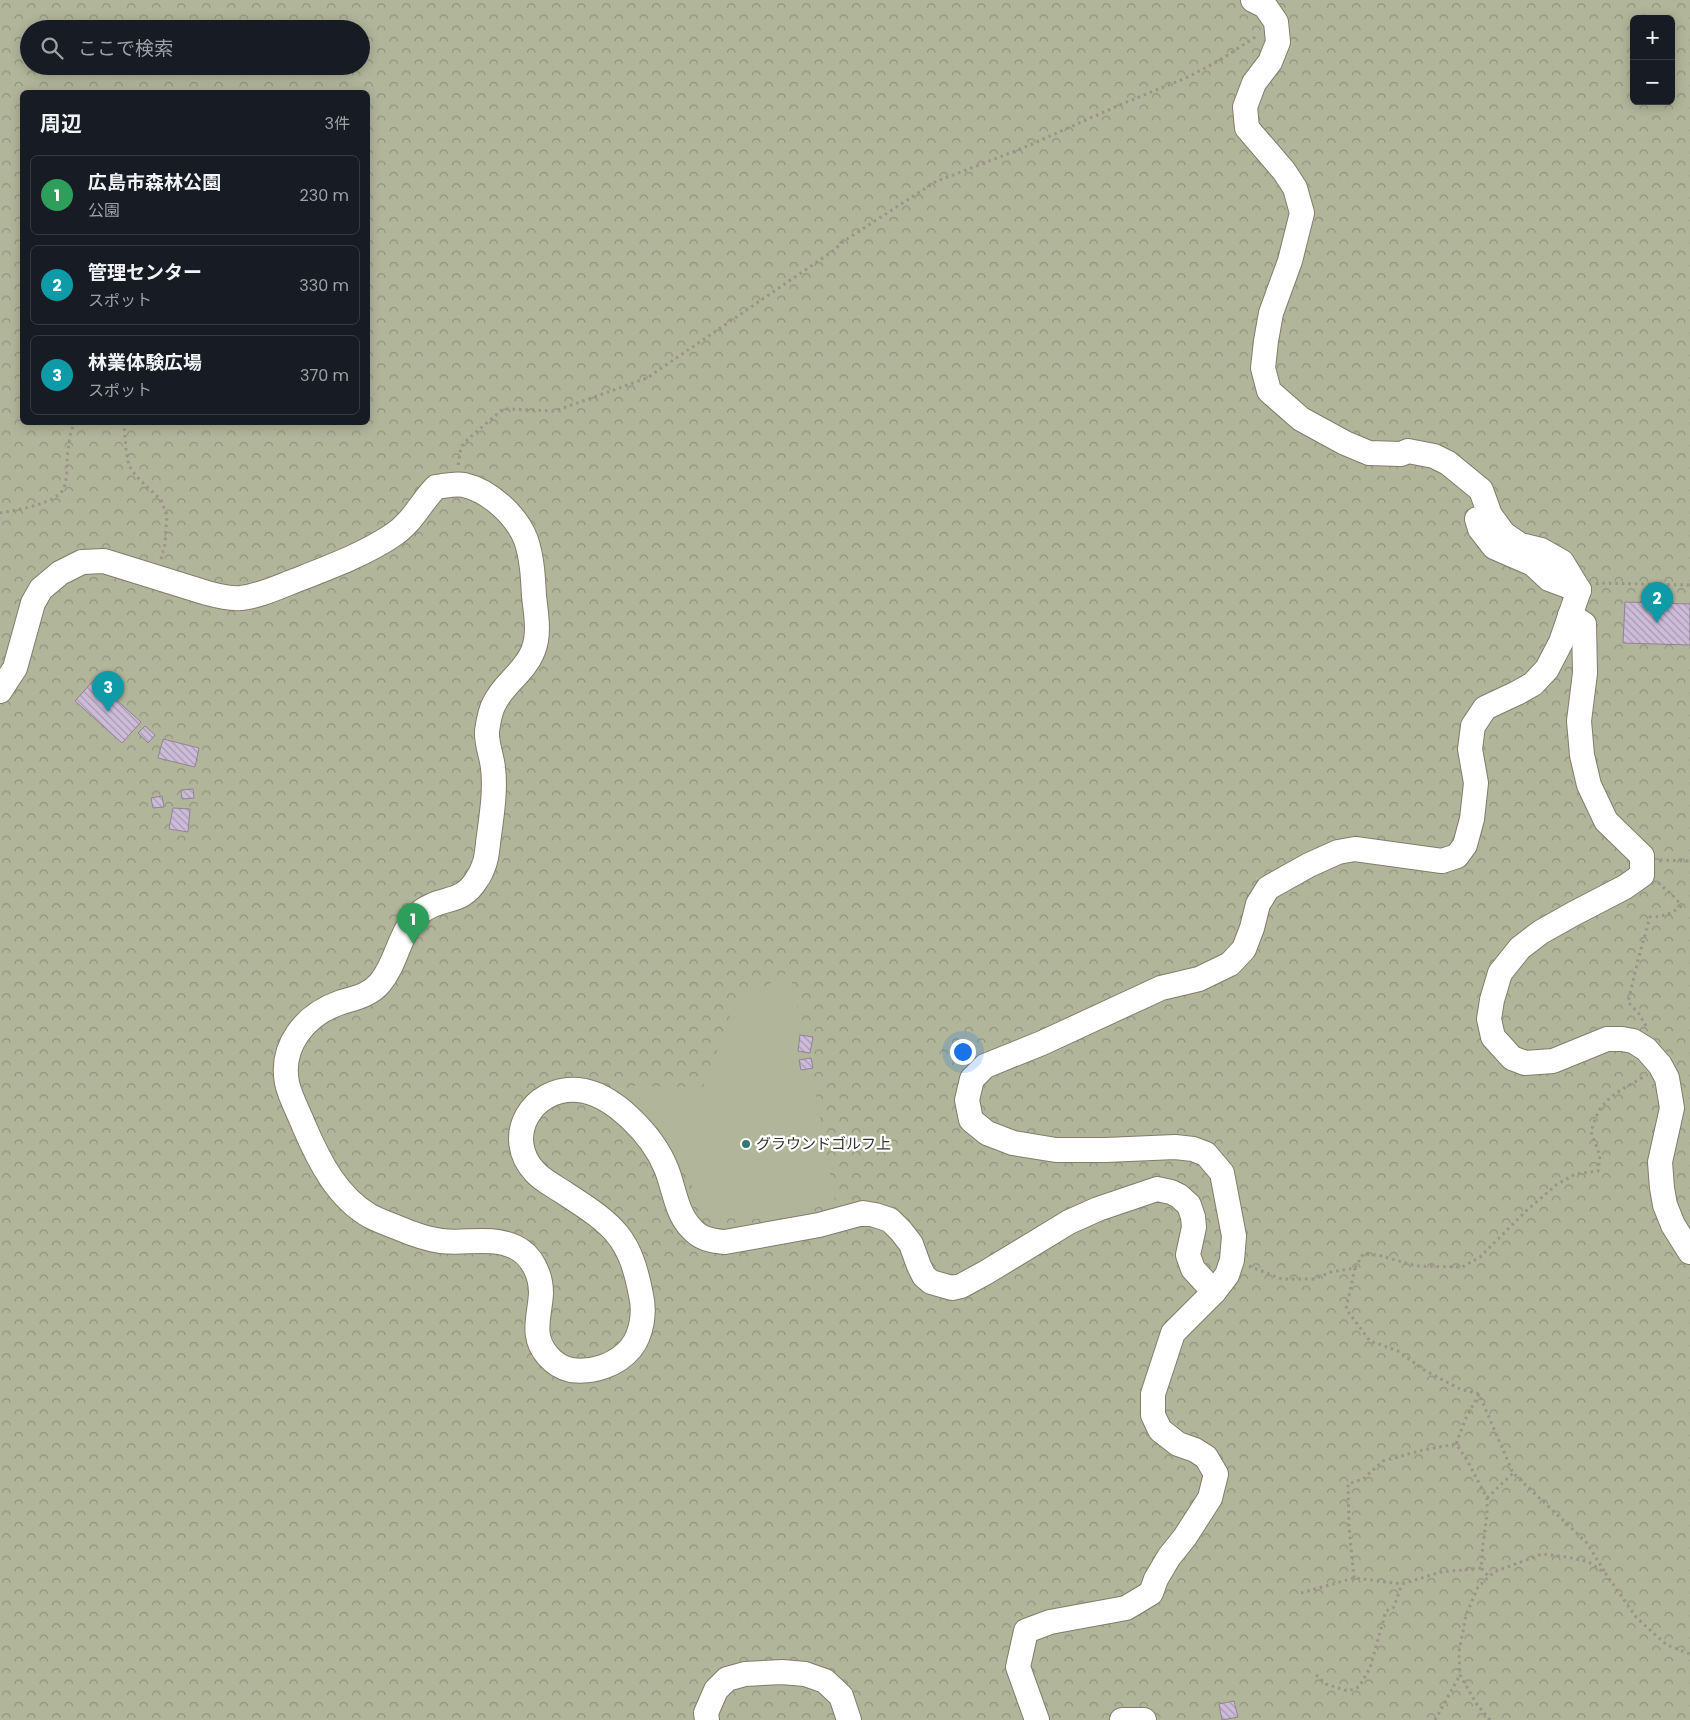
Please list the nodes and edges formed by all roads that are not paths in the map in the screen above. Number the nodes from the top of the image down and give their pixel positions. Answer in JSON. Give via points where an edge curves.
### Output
{"nodes":[{"id":1,"x":1253,"y":0,"type":"edge"},
{"id":2,"x":1570,"y":615,"type":"junction"},
{"id":3,"x":0,"y":691,"type":"edge"},
{"id":4,"x":1690,"y":1252,"type":"edge"},
{"id":5,"x":1214,"y":1292,"type":"junction"},
{"id":6,"x":707,"y":1720,"type":"edge"},
{"id":7,"x":849,"y":1720,"type":"edge"},
{"id":8,"x":1037,"y":1720,"type":"edge"},
{"id":9,"x":1122,"y":1720,"type":"edge"},
{"id":10,"x":1144,"y":1720,"type":"edge"}],
"edges":[{"from":1,"to":2,"type":"street","via":[[1265,6],[1276,22],[1278,42],[1244,107],[1247,128],[1284,171],[1295,188],[1302,213],[1266,341],[1263,368],[1269,391],[1301,419],[1345,443],[1370,453],[1401,454],[1408,451],[1434,456],[1448,463],[1481,490],[1490,515],[1504,534],[1520,546],[1541,550],[1562,562],[1579,590]]},
{"from":2,"to":4,"type":"street","via":[[1584,624],[1585,673],[1579,720],[1589,785],[1606,820],[1642,866],[1625,888],[1573,914],[1520,948],[1500,973],[1489,1019],[1493,1037],[1512,1058],[1525,1062],[1553,1061],[1607,1039],[1622,1039],[1646,1049],[1660,1065],[1667,1078],[1672,1108],[1660,1162],[1662,1188],[1673,1225]]},
{"from":2,"to":5,"type":"street","via":[[1548,669],[1533,684],[1485,708],[1473,726],[1470,749],[1476,783],[1472,819],[1465,846],[1457,856],[1442,861],[1355,849],[1338,852],[1309,865],[1268,888],[1258,904],[1244,950],[1230,964],[1200,979],[1161,988],[985,1066],[972,1079],[967,1100],[971,1120],[987,1133],[1013,1143],[1056,1150],[1175,1147],[1206,1154],[1222,1173],[1234,1236],[1232,1260],[1226,1276]]},
{"from":3,"to":5,"type":"street","via":[[16,668],[33,603],[41,589],[60,573],[82,562],[104,561],[223,597],[241,598],[264,593],[373,547],[408,524],[436,487],[468,486],[494,500],[519,525],[527,544],[537,629],[535,648],[494,704],[486,734],[494,773],[491,824],[486,862],[476,882],[455,900],[430,906],[419,913],[409,925],[378,987],[322,1010],[298,1031],[292,1044],[286,1064],[287,1085],[315,1152],[336,1186],[370,1216],[407,1231],[442,1242],[493,1240],[526,1253],[536,1268],[541,1287],[536,1329],[538,1343],[559,1366],[571,1370],[593,1371],[631,1348],[638,1337],[643,1304],[632,1256],[623,1240],[600,1216],[539,1176],[524,1157],[519,1140],[524,1122],[535,1104],[562,1090],[593,1093],[607,1099],[637,1126],[660,1154],[683,1218],[692,1230],[711,1240],[725,1242],[819,1225],[862,1213],[875,1215],[890,1220],[901,1231],[911,1244],[924,1276],[931,1282],[952,1288],[985,1273],[1069,1222],[1157,1189],[1171,1192],[1189,1205],[1194,1227],[1188,1255],[1193,1269]]},
{"from":5,"to":8,"type":"street","via":[[1173,1333],[1153,1394],[1153,1414],[1160,1430],[1178,1444],[1206,1457],[1216,1474],[1210,1498],[1156,1579],[1151,1593],[1126,1608],[1050,1622],[1026,1632],[1018,1667]]},
{"from":6,"to":7,"type":"street","via":[[706,1713],[716,1690],[727,1679],[745,1674],[782,1672],[805,1674],[824,1681],[841,1696]]},
{"from":9,"to":10,"type":"street"}]}
